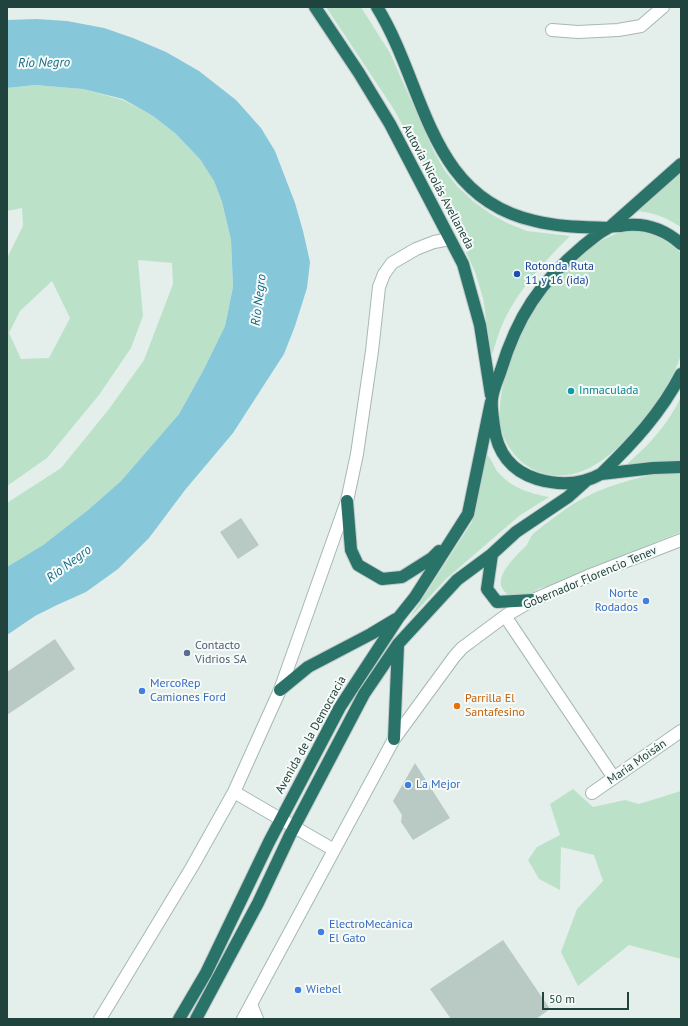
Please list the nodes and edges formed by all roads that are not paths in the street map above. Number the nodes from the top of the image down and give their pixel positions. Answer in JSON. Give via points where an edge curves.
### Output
{"nodes":[{"id":1,"x":315,"y":7,"type":"edge"},
{"id":2,"x":377,"y":7,"type":"edge"},
{"id":3,"x":663,"y":7,"type":"edge"},
{"id":4,"x":552,"y":30,"type":"dead end"},
{"id":5,"x":681,"y":164,"type":"edge"},
{"id":6,"x":608,"y":228,"type":"junction"},
{"id":7,"x":450,"y":239,"type":"junction"},
{"id":8,"x":681,"y":244,"type":"edge"},
{"id":9,"x":681,"y":374,"type":"edge"},
{"id":10,"x":492,"y":400,"type":"junction"},
{"id":11,"x":681,"y":467,"type":"edge"},
{"id":12,"x":601,"y":474,"type":"junction"},
{"id":13,"x":587,"y":480,"type":"junction"},
{"id":14,"x":347,"y":501,"type":"junction"},
{"id":15,"x":455,"y":534,"type":"junction"},
{"id":16,"x":681,"y":540,"type":"edge"},
{"id":17,"x":492,"y":554,"type":"junction"},
{"id":18,"x":533,"y":600,"type":"junction"},
{"id":19,"x":505,"y":616,"type":"junction"},
{"id":20,"x":398,"y":617,"type":"junction"},
{"id":21,"x":398,"y":644,"type":"junction"},
{"id":22,"x":280,"y":690,"type":"junction"},
{"id":23,"x":681,"y":731,"type":"edge"},
{"id":24,"x":394,"y":739,"type":"junction"},
{"id":25,"x":614,"y":778,"type":"junction"},
{"id":26,"x":234,"y":792,"type":"junction"},
{"id":27,"x":592,"y":793,"type":"dead end"},
{"id":28,"x":281,"y":819,"type":"junction"},
{"id":29,"x":295,"y":827,"type":"junction"},
{"id":30,"x":334,"y":850,"type":"junction"},
{"id":31,"x":251,"y":1004,"type":"junction"},
{"id":32,"x":100,"y":1019,"type":"edge"},
{"id":33,"x":179,"y":1019,"type":"edge"},
{"id":34,"x":196,"y":1019,"type":"edge"},
{"id":35,"x":243,"y":1019,"type":"edge"},
{"id":36,"x":257,"y":1019,"type":"edge"}],
"edges":[{"from":1,"to":7,"type":"highway","name":"Autovía Nicolás Avellaneda","via":[[390,124]]},
{"from":2,"to":6,"type":"highway","name":"Autovía Nicolás Avellaneda","via":[[393,35],[431,130],[464,182],[486,201],[515,216],[556,225]]},
{"from":3,"to":4,"type":"street","via":[[641,26],[578,32]]},
{"from":5,"to":6,"type":"highway"},
{"from":6,"to":8,"type":"highway","name":"Autovía Nicolás Avellaneda","via":[[626,225],[652,227],[663,231]]},
{"from":6,"to":10,"type":"highway","name":"Avenida de la Democracia","via":[[571,256],[528,308],[514,333]]},
{"from":7,"to":10,"type":"highway","name":"Autovía Nicolás Avellaneda","via":[[463,264],[474,301],[484,343]]},
{"from":7,"to":14,"type":"street","via":[[416,249],[392,263],[384,274],[379,287],[357,454]]},
{"from":9,"to":12,"type":"highway","via":[[666,402],[629,447]]},
{"from":10,"to":13,"type":"highway","name":"Autovía Nicolás Avellaneda","via":[[498,445],[508,463],[530,477],[550,482],[563,484]]},
{"from":10,"to":15,"type":"highway","name":"Avenida de la Democracia","via":[[468,514]]},
{"from":11,"to":12,"type":"highway"},
{"from":12,"to":13,"type":"highway"},
{"from":13,"to":17,"type":"highway","via":[[568,497],[516,532]]},
{"from":14,"to":15,"type":"highway","via":[[350,550],[358,565],[382,579],[402,577],[432,558]]},
{"from":14,"to":22,"type":"street"},
{"from":15,"to":20,"type":"highway","name":"Avenida de la Democracia","via":[[415,597]]},
{"from":16,"to":18,"type":"street","name":"Gobernador Florencio Tenev"},
{"from":17,"to":18,"type":"highway","via":[[487,589],[497,602]]},
{"from":17,"to":21,"type":"highway","via":[[456,580]]},
{"from":18,"to":19,"type":"street","name":"Gobernador Florencio Tenev"},
{"from":19,"to":24,"type":"street","name":"Gobernador Florencio Tenev","via":[[462,648]]},
{"from":19,"to":25,"type":"street"},
{"from":20,"to":22,"type":"highway","via":[[308,667]]},
{"from":20,"to":28,"type":"highway","name":"Avenida de la Democracia","via":[[340,707]]},
{"from":21,"to":24,"type":"highway"},
{"from":21,"to":29,"type":"highway","via":[[364,694]]},
{"from":22,"to":26,"type":"street"},
{"from":23,"to":25,"type":"street","name":"María Moisán"},
{"from":24,"to":30,"type":"street"},
{"from":25,"to":27,"type":"street","name":"María Moisán"},
{"from":26,"to":28,"type":"street"},
{"from":26,"to":32,"type":"street"},
{"from":28,"to":29,"type":"street"},
{"from":28,"to":33,"type":"highway","name":"Avenida de la Democracia","via":[[206,973]]},
{"from":29,"to":30,"type":"street"},
{"from":29,"to":34,"type":"highway"},
{"from":30,"to":31,"type":"street"},
{"from":31,"to":35,"type":"street"},
{"from":31,"to":36,"type":"street"}]}
